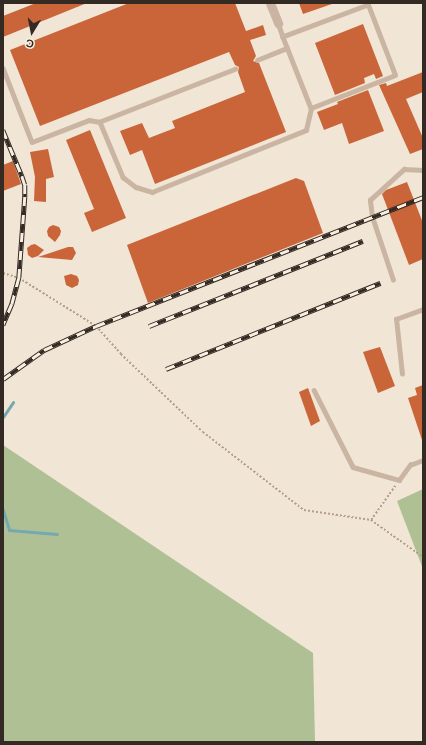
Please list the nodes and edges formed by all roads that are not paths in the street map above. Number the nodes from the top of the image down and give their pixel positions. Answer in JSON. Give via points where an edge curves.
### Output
{"nodes":[{"id":1,"x":270,"y":3,"type":"edge"},
{"id":2,"x":278,"y":23,"type":"joint"},
{"id":3,"x":283,"y":37,"type":"junction"},
{"id":4,"x":287,"y":48,"type":"junction"},
{"id":5,"x":257,"y":60,"type":"dead end"},
{"id":6,"x":3,"y":68,"type":"edge"},
{"id":7,"x":236,"y":69,"type":"dead end"},
{"id":8,"x":311,"y":108,"type":"junction"},
{"id":9,"x":100,"y":122,"type":"junction"},
{"id":10,"x":423,"y":170,"type":"edge"},
{"id":11,"x":393,"y":280,"type":"dead end"},
{"id":12,"x":423,"y":309,"type":"edge"},
{"id":13,"x":402,"y":374,"type":"dead end"},
{"id":14,"x":314,"y":390,"type":"dead end"},
{"id":15,"x":423,"y":460,"type":"edge"}],
"edges":[{"from":1,"to":2,"type":"street"},
{"from":2,"to":3,"type":"lane"},
{"from":3,"to":4,"type":"lane"},
{"from":3,"to":8,"type":"lane","via":[[368,5],[395,75]]},
{"from":4,"to":5,"type":"lane"},
{"from":4,"to":8,"type":"lane"},
{"from":6,"to":9,"type":"lane","via":[[32,142],[89,120]]},
{"from":7,"to":9,"type":"lane"},
{"from":8,"to":9,"type":"lane","via":[[306,130],[152,192],[136,187],[122,177]]},
{"from":10,"to":11,"type":"lane","via":[[404,169],[370,200],[372,217]]},
{"from":12,"to":13,"type":"lane","via":[[396,319]]},
{"from":14,"to":15,"type":"lane","via":[[353,467],[399,480],[410,465]]}]}
